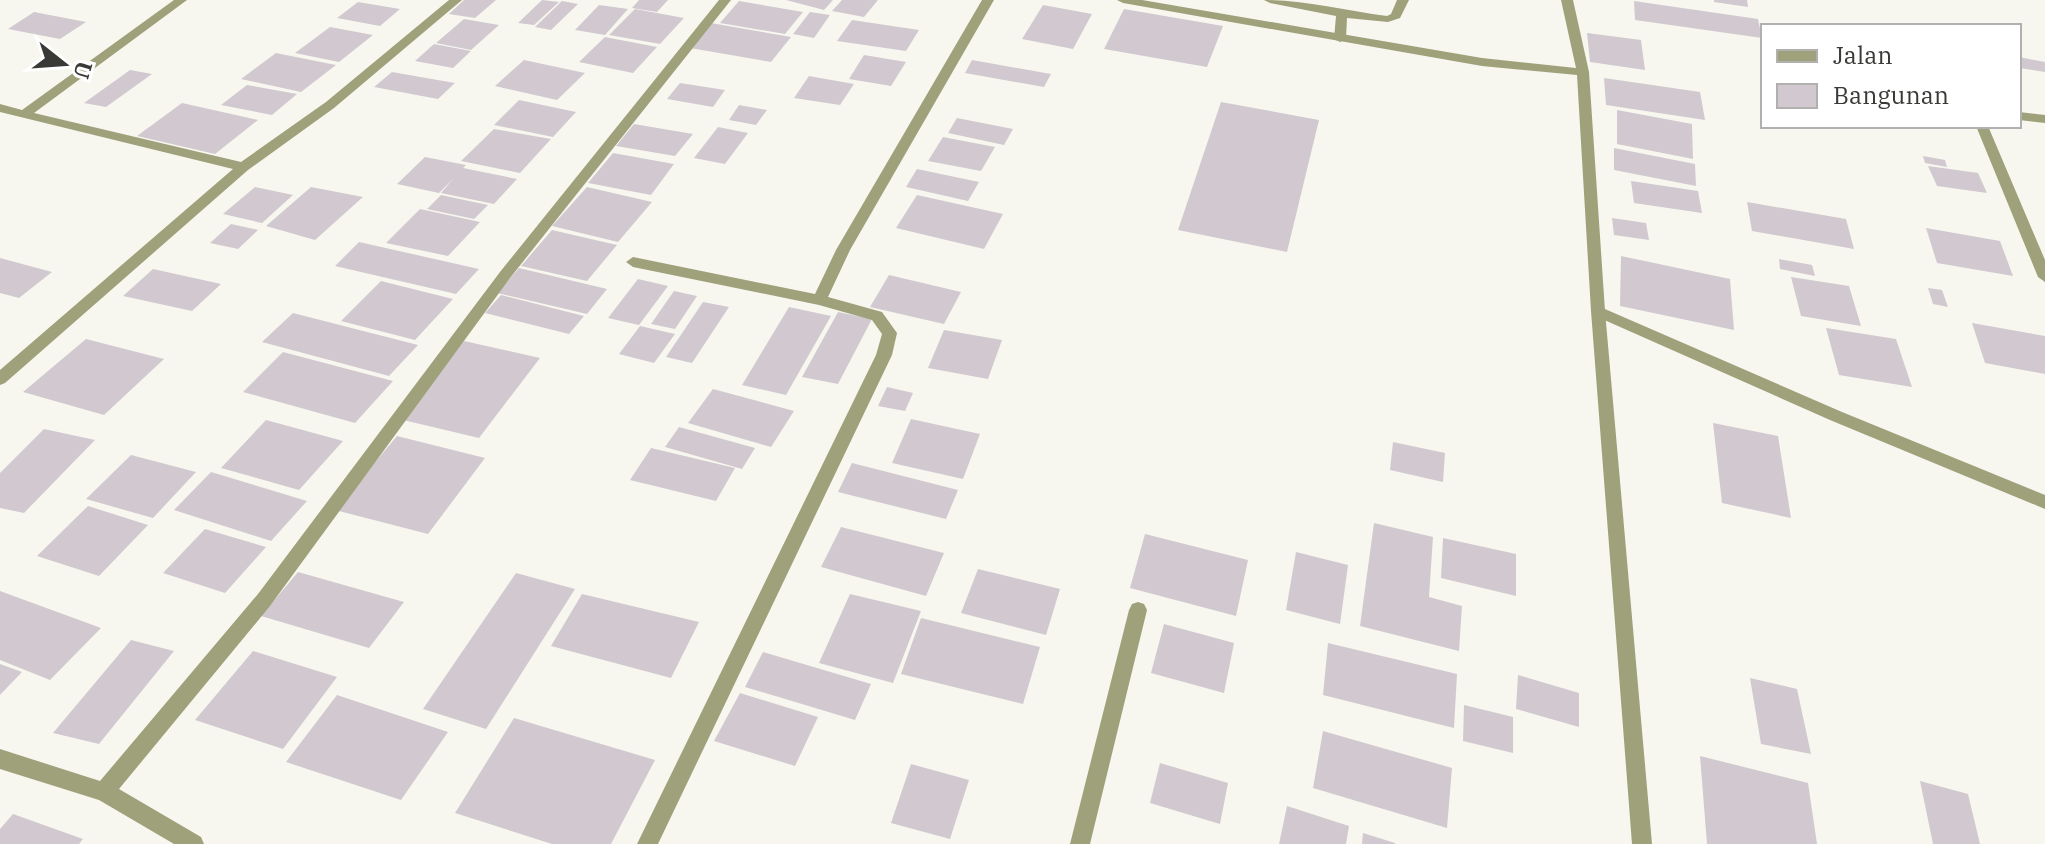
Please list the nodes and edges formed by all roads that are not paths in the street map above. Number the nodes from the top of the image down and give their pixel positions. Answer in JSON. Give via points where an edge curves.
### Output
{"nodes":[{"id":1,"x":181,"y":0,"type":"edge"},
{"id":2,"x":456,"y":0,"type":"edge"},
{"id":3,"x":725,"y":0,"type":"edge"},
{"id":4,"x":988,"y":0,"type":"edge"},
{"id":5,"x":1123,"y":0,"type":"edge"},
{"id":6,"x":1270,"y":0,"type":"edge"},
{"id":7,"x":1403,"y":0,"type":"edge"},
{"id":8,"x":1567,"y":0,"type":"edge"},
{"id":9,"x":1342,"y":14,"type":"junction"},
{"id":10,"x":1340,"y":39,"type":"junction"},
{"id":11,"x":1583,"y":72,"type":"junction"},
{"id":12,"x":0,"y":108,"type":"edge"},
{"id":13,"x":24,"y":114,"type":"junction"},
{"id":14,"x":2021,"y":116,"type":"edge"},
{"id":15,"x":2045,"y":119,"type":"edge"},
{"id":16,"x":1983,"y":128,"type":"edge"},
{"id":17,"x":243,"y":167,"type":"junction"},
{"id":18,"x":633,"y":262,"type":"dead end"},
{"id":19,"x":2045,"y":277,"type":"edge"},
{"id":20,"x":819,"y":300,"type":"junction"},
{"id":21,"x":1598,"y":311,"type":"junction"},
{"id":22,"x":0,"y":379,"type":"edge"},
{"id":23,"x":2045,"y":502,"type":"edge"},
{"id":24,"x":1138,"y":610,"type":"dead end"},
{"id":25,"x":0,"y":759,"type":"edge"},
{"id":26,"x":104,"y":792,"type":"junction"},
{"id":27,"x":194,"y":844,"type":"edge"},
{"id":28,"x":647,"y":844,"type":"edge"},
{"id":29,"x":1080,"y":844,"type":"edge"},
{"id":30,"x":1642,"y":844,"type":"edge"}],
"edges":[{"from":1,"to":13,"type":"street"},
{"from":2,"to":17,"type":"street","via":[[330,105]]},
{"from":3,"to":26,"type":"street","via":[[505,275],[264,600]]},
{"from":4,"to":20,"type":"street"},
{"from":5,"to":10,"type":"street"},
{"from":6,"to":9,"type":"street"},
{"from":7,"to":9,"type":"street","via":[[1396,16],[1388,19]]},
{"from":8,"to":11,"type":"street"},
{"from":9,"to":10,"type":"street"},
{"from":10,"to":11,"type":"street"},
{"from":11,"to":21,"type":"street"},
{"from":12,"to":13,"type":"street"},
{"from":13,"to":17,"type":"street"},
{"from":14,"to":15,"type":"street"},
{"from":16,"to":19,"type":"street"},
{"from":17,"to":22,"type":"street"},
{"from":18,"to":20,"type":"street"},
{"from":20,"to":28,"type":"street","via":[[877,316],[890,333],[884,355]]},
{"from":21,"to":23,"type":"street"},
{"from":21,"to":30,"type":"street"},
{"from":24,"to":29,"type":"street"},
{"from":25,"to":26,"type":"street"},
{"from":26,"to":27,"type":"street"}]}
